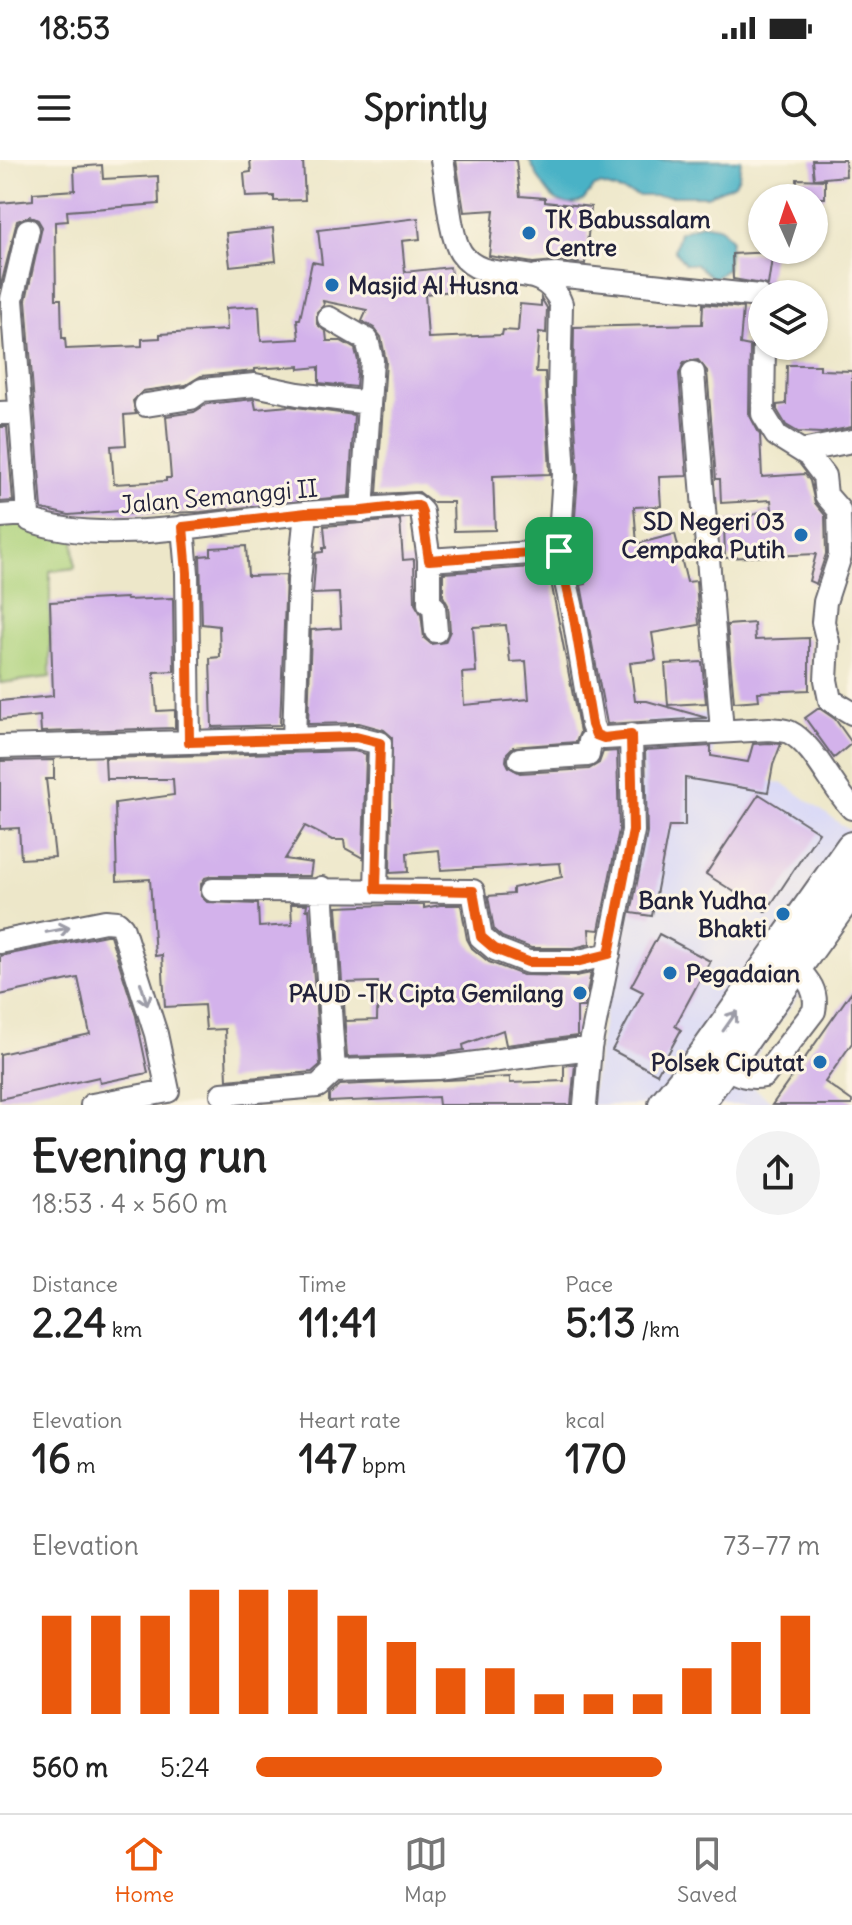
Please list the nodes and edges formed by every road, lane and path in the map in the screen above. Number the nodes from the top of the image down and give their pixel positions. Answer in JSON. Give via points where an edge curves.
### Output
{"nodes":[{"id":1,"x":442,"y":160,"type":"edge"},
{"id":2,"x":28,"y":230,"type":"dead end"},
{"id":3,"x":537,"y":276,"type":"junction"},
{"id":4,"x":748,"y":295,"type":"edge"},
{"id":5,"x":6,"y":299,"type":"edge"},
{"id":6,"x":329,"y":318,"type":"dead end"},
{"id":7,"x":764,"y":360,"type":"edge"},
{"id":8,"x":693,"y":373,"type":"dead end"},
{"id":9,"x":369,"y":403,"type":"junction"},
{"id":10,"x":146,"y":405,"type":"dead end"},
{"id":11,"x":10,"y":413,"type":"edge"},
{"id":12,"x":852,"y":441,"type":"edge"},
{"id":13,"x":802,"y":451,"type":"junction"},
{"id":14,"x":362,"y":511,"type":"junction"},
{"id":15,"x":306,"y":513,"type":"junction"},
{"id":16,"x":28,"y":514,"type":"junction"},
{"id":17,"x":0,"y":516,"type":"edge"},
{"id":18,"x":183,"y":527,"type":"junction"},
{"id":19,"x":559,"y":551,"type":"junction"},
{"id":20,"x":429,"y":560,"type":"junction"},
{"id":21,"x":436,"y":631,"type":"dead end"},
{"id":22,"x":852,"y":713,"type":"edge"},
{"id":23,"x":722,"y":731,"type":"junction"},
{"id":24,"x":596,"y":735,"type":"junction"},
{"id":25,"x":631,"y":735,"type":"junction"},
{"id":26,"x":294,"y":739,"type":"junction"},
{"id":27,"x":189,"y":742,"type":"junction"},
{"id":28,"x":0,"y":747,"type":"edge"},
{"id":29,"x":520,"y":759,"type":"dead end"},
{"id":30,"x":852,"y":808,"type":"edge"},
{"id":31,"x":852,"y":848,"type":"edge"},
{"id":32,"x":322,"y":888,"type":"junction"},
{"id":33,"x":852,"y":888,"type":"edge"},
{"id":34,"x":376,"y":889,"type":"junction"},
{"id":35,"x":213,"y":890,"type":"dead end"},
{"id":36,"x":0,"y":942,"type":"edge"},
{"id":37,"x":609,"y":954,"type":"junction"},
{"id":38,"x":590,"y":1048,"type":"junction"},
{"id":39,"x":334,"y":1071,"type":"junction"},
{"id":40,"x":222,"y":1094,"type":"dead end"},
{"id":41,"x":169,"y":1098,"type":"edge"},
{"id":42,"x":92,"y":1105,"type":"edge"},
{"id":43,"x":585,"y":1105,"type":"edge"},
{"id":44,"x":665,"y":1105,"type":"edge"},
{"id":45,"x":696,"y":1105,"type":"edge"}],
"edges":[{"from":1,"to":3,"type":"street","via":[[462,255],[488,270]]},
{"from":2,"to":5,"type":"street"},
{"from":3,"to":4,"type":"street"},
{"from":3,"to":19,"type":"street","via":[[556,291],[561,304],[564,474]]},
{"from":5,"to":11,"type":"street"},
{"from":6,"to":9,"type":"street","via":[[370,344]]},
{"from":7,"to":13,"type":"street","via":[[763,414],[776,435]]},
{"from":8,"to":23,"type":"street"},
{"from":9,"to":10,"type":"street","via":[[255,385],[202,390],[191,398]]},
{"from":9,"to":14,"type":"street"},
{"from":11,"to":16,"type":"street"},
{"from":12,"to":13,"type":"street"},
{"from":13,"to":22,"type":"street","via":[[824,476],[826,495],[839,510],[840,556],[823,622],[826,680],[830,700]]},
{"from":14,"to":15,"type":"street","name":"Jalan Semanggi II"},
{"from":14,"to":20,"type":"street","name":"Jalan Semanggi II","via":[[420,507]]},
{"from":15,"to":18,"type":"street","name":"Jalan Semanggi II"},
{"from":15,"to":26,"type":"street"},
{"from":16,"to":17,"type":"street"},
{"from":16,"to":18,"type":"street","name":"Jalan Semanggi II","via":[[47,527],[103,532]]},
{"from":18,"to":27,"type":"street"},
{"from":19,"to":20,"type":"street"},
{"from":19,"to":24,"type":"street"},
{"from":20,"to":21,"type":"street","via":[[429,603]]},
{"from":23,"to":25,"type":"street"},
{"from":23,"to":30,"type":"street","via":[[788,732],[803,742]]},
{"from":24,"to":25,"type":"street"},
{"from":24,"to":29,"type":"street","via":[[588,755]]},
{"from":25,"to":37,"type":"street","via":[[633,831]]},
{"from":26,"to":27,"type":"street"},
{"from":26,"to":34,"type":"street","via":[[356,737],[380,743]]},
{"from":27,"to":28,"type":"street"},
{"from":44,"to":31,"type":"highway","one_way":true},
{"from":32,"to":34,"type":"street"},
{"from":32,"to":35,"type":"street"},
{"from":32,"to":39,"type":"street"},
{"from":33,"to":45,"type":"highway"},
{"from":34,"to":37,"type":"street","via":[[473,891],[481,937],[495,949],[528,962],[576,962]]},
{"from":36,"to":41,"type":"street","one_way":true,"via":[[117,922],[152,1020]]},
{"from":37,"to":38,"type":"street"},
{"from":38,"to":39,"type":"street","via":[[438,1068]]},
{"from":38,"to":43,"type":"street"},
{"from":39,"to":40,"type":"street","via":[[318,1086]]},
{"from":41,"to":42,"type":"street"}]}
